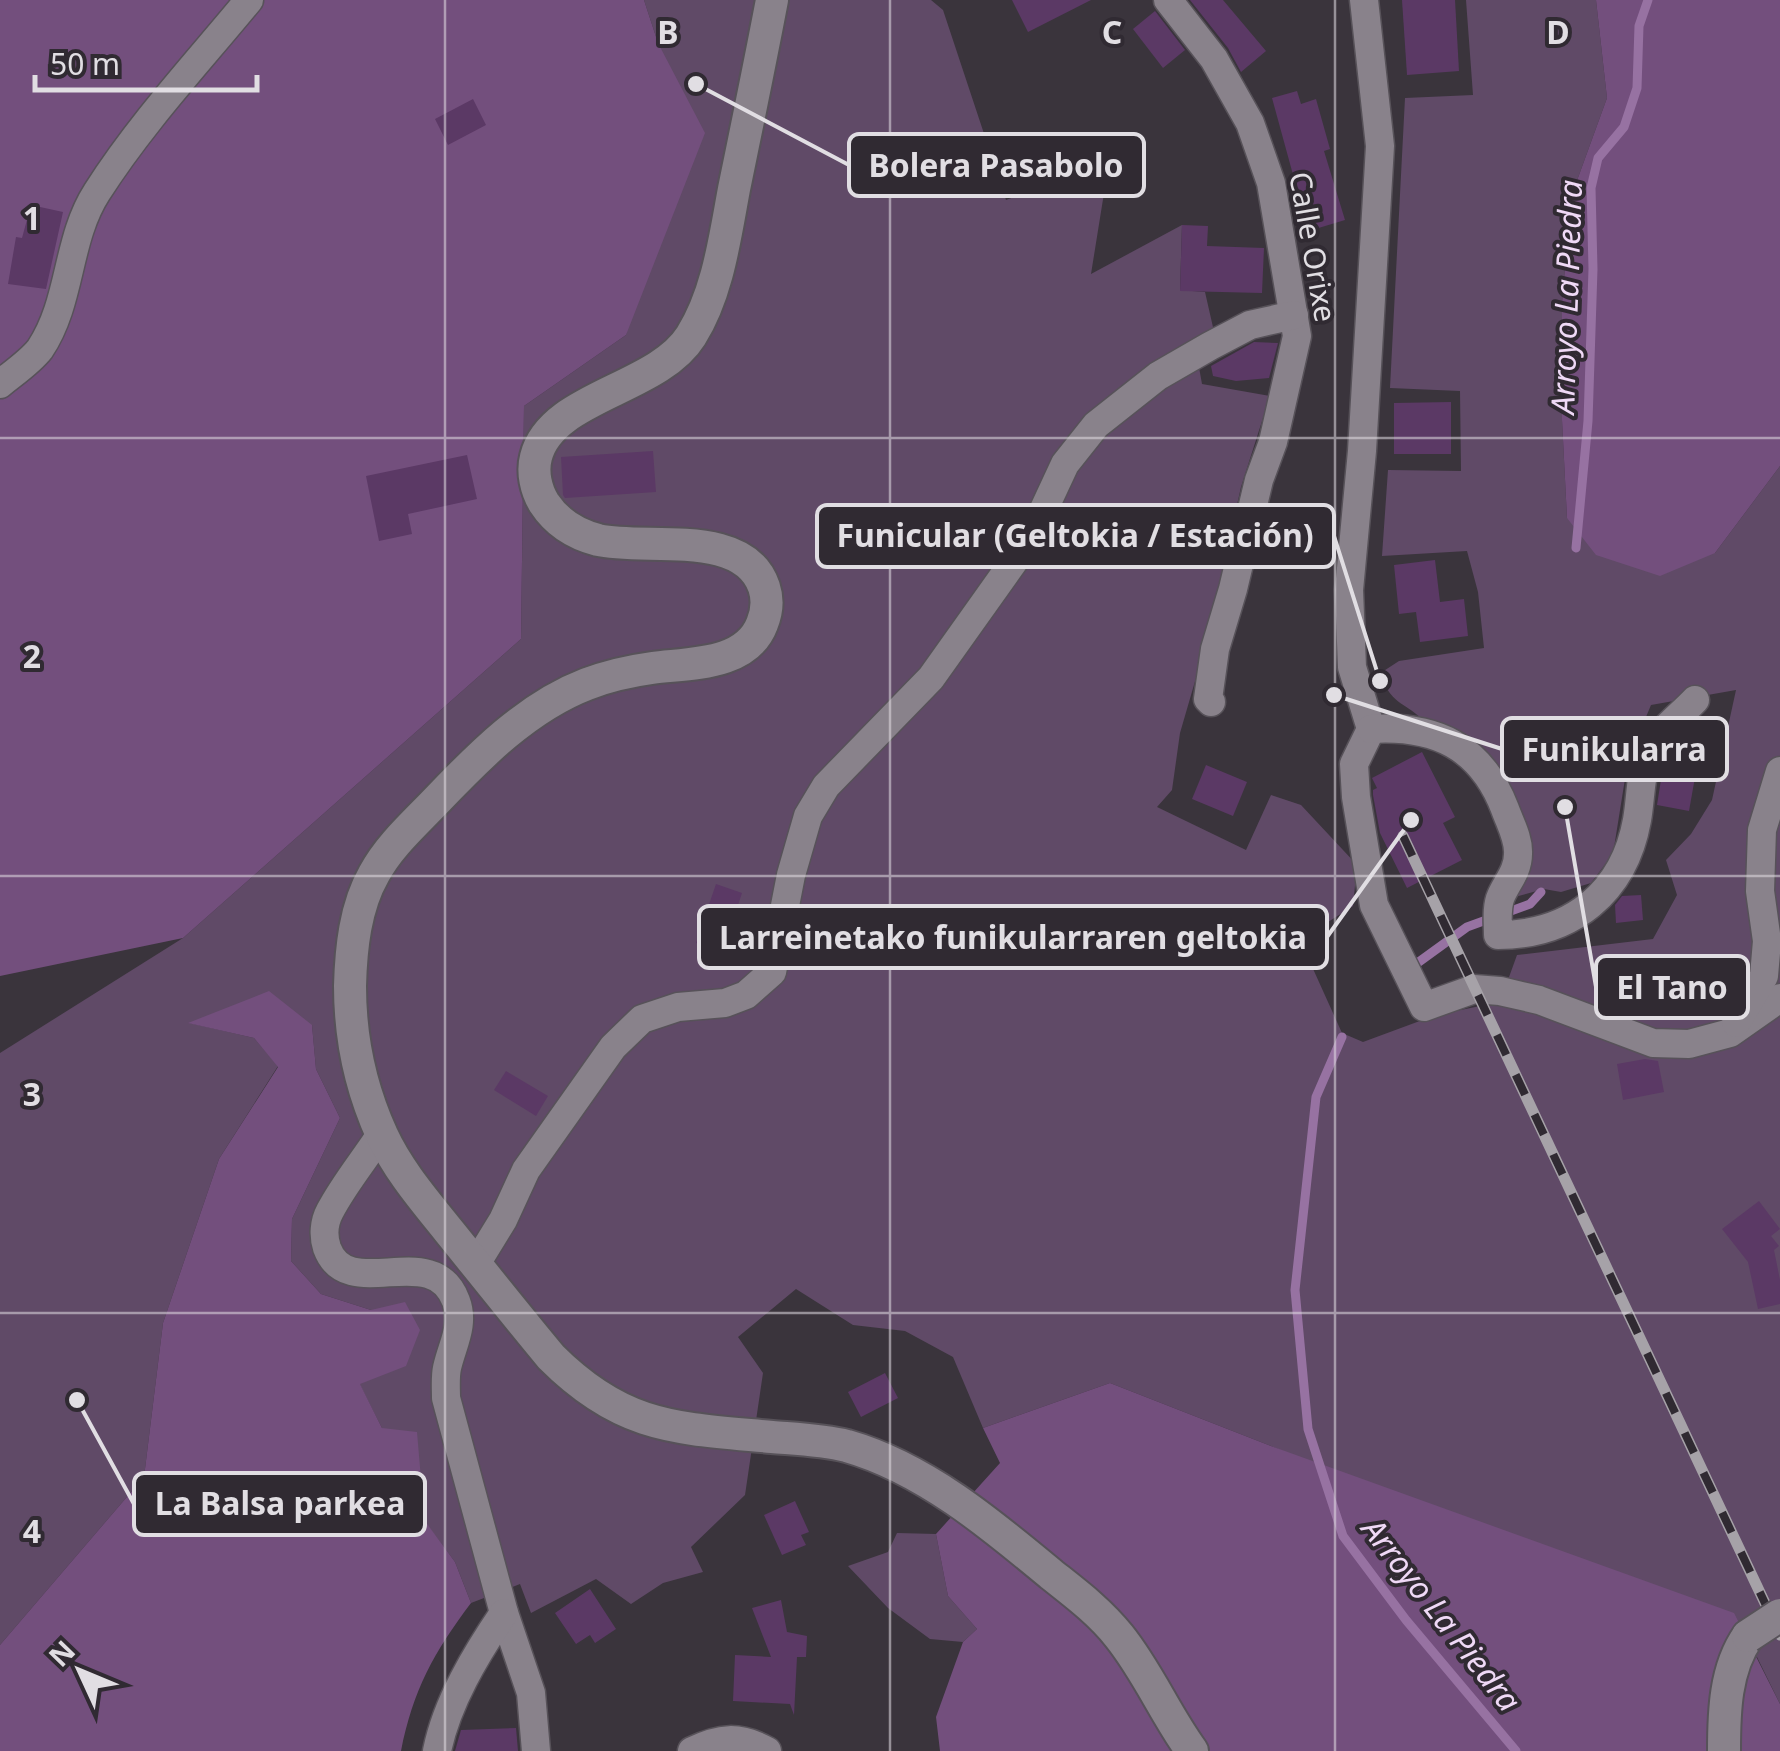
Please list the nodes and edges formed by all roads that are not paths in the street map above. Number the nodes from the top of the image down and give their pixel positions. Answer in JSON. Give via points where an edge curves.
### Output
{"nodes":[{"id":1,"x":249,"y":0,"type":"edge"},
{"id":2,"x":772,"y":0,"type":"edge"},
{"id":3,"x":1168,"y":0,"type":"edge"},
{"id":4,"x":1364,"y":0,"type":"edge"},
{"id":5,"x":1294,"y":315,"type":"junction"},
{"id":6,"x":0,"y":384,"type":"edge"},
{"id":7,"x":1695,"y":700,"type":"dead end"},
{"id":8,"x":1210,"y":702,"type":"dead end"},
{"id":9,"x":1370,"y":729,"type":"junction"},
{"id":10,"x":1780,"y":771,"type":"edge"},
{"id":11,"x":1780,"y":998,"type":"edge"},
{"id":12,"x":1730,"y":1033,"type":"junction"},
{"id":13,"x":382,"y":1134,"type":"junction"},
{"id":14,"x":476,"y":1264,"type":"junction"},
{"id":15,"x":504,"y":1613,"type":"junction"},
{"id":16,"x":1780,"y":1615,"type":"edge"},
{"id":17,"x":437,"y":1751,"type":"edge"},
{"id":18,"x":536,"y":1751,"type":"edge"},
{"id":19,"x":692,"y":1751,"type":"edge"},
{"id":20,"x":767,"y":1751,"type":"edge"},
{"id":21,"x":1192,"y":1751,"type":"edge"},
{"id":22,"x":1724,"y":1751,"type":"edge"}],
"edges":[{"from":1,"to":6,"type":"street","via":[[94,195],[46,336]]},
{"from":2,"to":13,"type":"street","via":[[715,276],[694,332],[649,374],[570,413],[535,458],[539,494],[562,525],[600,540],[701,546],[736,555],[758,574],[767,604],[764,620],[733,654],[617,675],[536,710],[393,846],[363,901],[350,958],[354,1042]]},
{"from":3,"to":5,"type":"street","name":"Calle Orixe","via":[[1214,58],[1250,123],[1271,183]]},
{"from":4,"to":9,"type":"street","via":[[1380,146],[1348,590],[1352,667]]},
{"from":5,"to":8,"type":"street","name":"Calle Orixe","via":[[1297,336],[1214,649]]},
{"from":5,"to":14,"type":"street","via":[[1250,325],[1210,346],[1096,425],[1065,464],[1017,557],[931,678],[856,752],[808,816],[772,972],[725,1003],[642,1019],[612,1047],[526,1170]]},
{"from":7,"to":9,"type":"street","via":[[1650,749],[1627,861],[1616,878],[1574,918],[1498,935],[1498,900],[1518,852],[1490,776],[1436,734]]},
{"from":9,"to":12,"type":"street","via":[[1354,764],[1374,905],[1424,1007],[1474,988],[1539,1000],[1653,1043],[1688,1044]]},
{"from":10,"to":12,"type":"street","via":[[1762,830],[1764,976]]},
{"from":11,"to":12,"type":"street"},
{"from":13,"to":14,"type":"street"},
{"from":13,"to":15,"type":"street","via":[[328,1214],[324,1238],[343,1269],[357,1275],[411,1269],[445,1284],[456,1301],[460,1330],[446,1398]]},
{"from":14,"to":21,"type":"street","via":[[551,1357],[622,1410],[684,1430],[846,1446],[954,1500],[1096,1611],[1147,1674]]},
{"from":15,"to":17,"type":"street","via":[[480,1649]]},
{"from":15,"to":18,"type":"street","via":[[531,1693]]},
{"from":16,"to":22,"type":"street","bridge":true,"via":[[1738,1650]]},
{"from":19,"to":20,"type":"street","via":[[720,1738]]}]}
